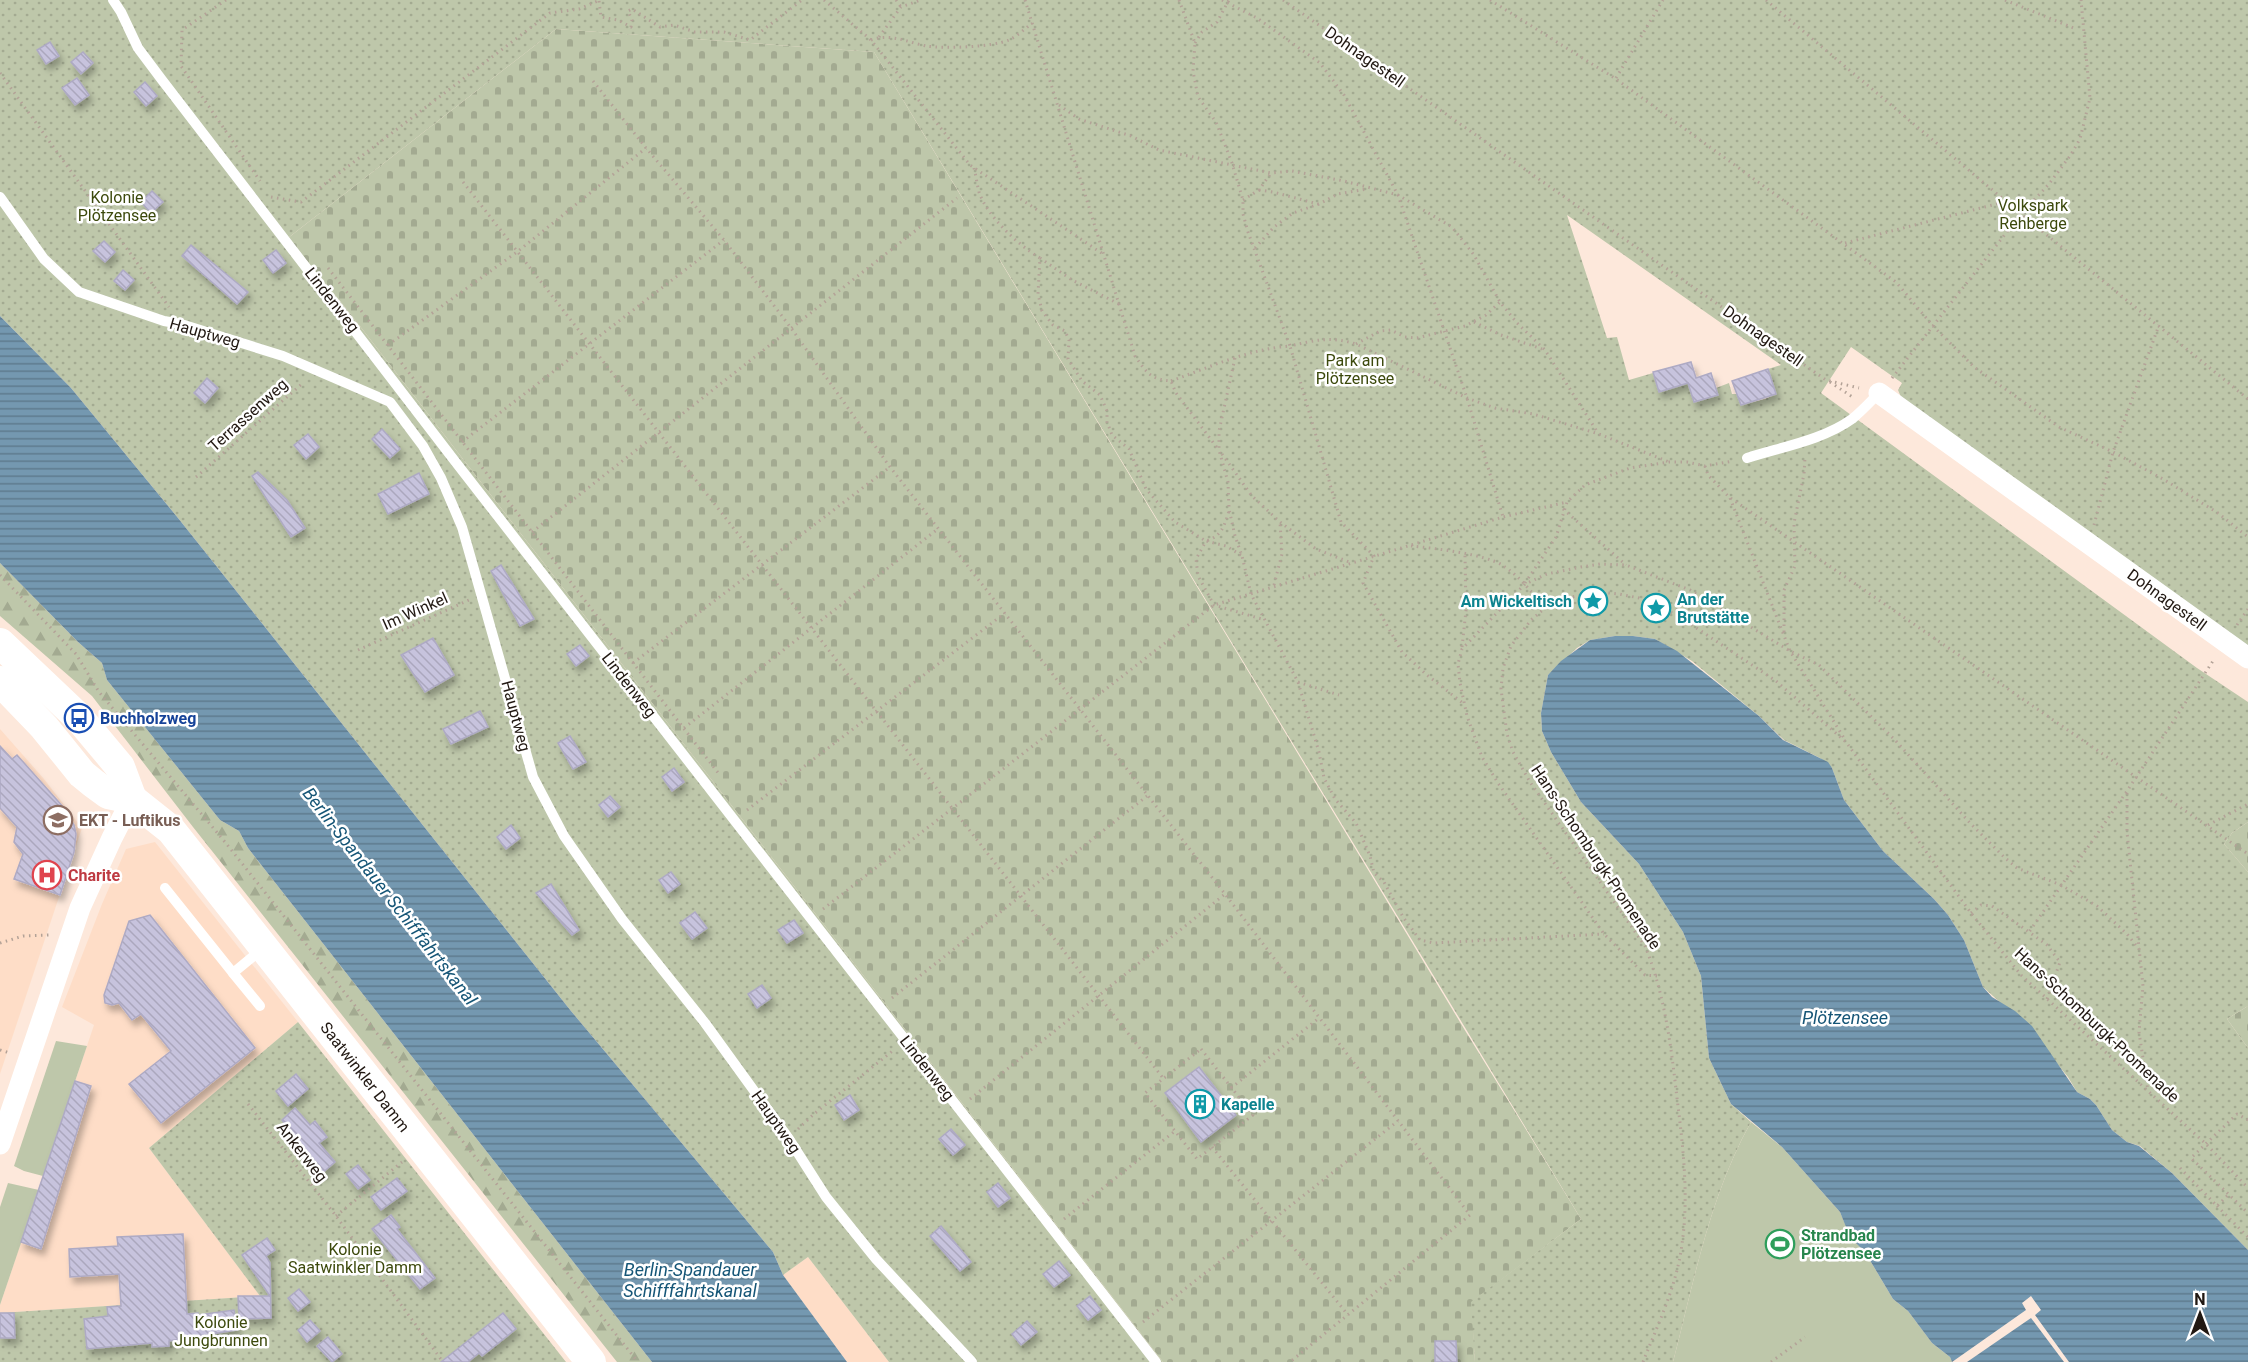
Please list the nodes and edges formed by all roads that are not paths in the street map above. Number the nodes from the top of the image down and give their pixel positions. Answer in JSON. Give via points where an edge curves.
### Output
{"nodes":[{"id":1,"x":113,"y":0,"type":"edge"},
{"id":2,"x":0,"y":197,"type":"edge"},
{"id":3,"x":1879,"y":393,"type":"joint"},
{"id":4,"x":437,"y":437,"type":"junction"},
{"id":5,"x":423,"y":446,"type":"junction"},
{"id":6,"x":1747,"y":458,"type":"road end"},
{"id":7,"x":0,"y":643,"type":"edge"},
{"id":8,"x":2248,"y":658,"type":"edge"},
{"id":9,"x":0,"y":681,"type":"edge"},
{"id":10,"x":132,"y":799,"type":"junction"},
{"id":11,"x":165,"y":888,"type":"dead end"},
{"id":12,"x":263,"y":948,"type":"junction"},
{"id":13,"x":234,"y":973,"type":"junction"},
{"id":14,"x":260,"y":1006,"type":"dead end"},
{"id":15,"x":0,"y":1144,"type":"edge"},
{"id":16,"x":591,"y":1362,"type":"edge"},
{"id":17,"x":972,"y":1362,"type":"edge"},
{"id":18,"x":1156,"y":1362,"type":"edge"}],
"edges":[{"from":1,"to":4,"type":"lane","name":"Lindenweg","via":[[138,48]]},
{"from":2,"to":5,"type":"lane","name":"Hauptweg","via":[[44,259],[79,292],[283,356],[390,402]]},
{"from":3,"to":6,"type":"lane","via":[[1840,427]]},
{"from":3,"to":8,"type":"street","name":"Dohnagestell"},
{"from":4,"to":5,"type":"lane"},
{"from":4,"to":18,"type":"lane","name":"Lindenweg"},
{"from":5,"to":17,"type":"lane","name":"Hauptweg","via":[[462,527],[533,777],[564,836],[622,919],[705,1023],[826,1197],[876,1259]]},
{"from":7,"to":10,"type":"main road","via":[[79,718],[120,767]]},
{"from":9,"to":10,"type":"main road","name":"Saatwinkler Damm","via":[[82,774],[108,794]]},
{"from":10,"to":12,"type":"main road","name":"Saatwinkler Damm","via":[[171,831]]},
{"from":10,"to":15,"type":"street","via":[[80,908]]},
{"from":11,"to":13,"type":"lane"},
{"from":12,"to":13,"type":"lane"},
{"from":12,"to":16,"type":"main road","name":"Saatwinkler Damm"},
{"from":13,"to":14,"type":"lane"}]}
